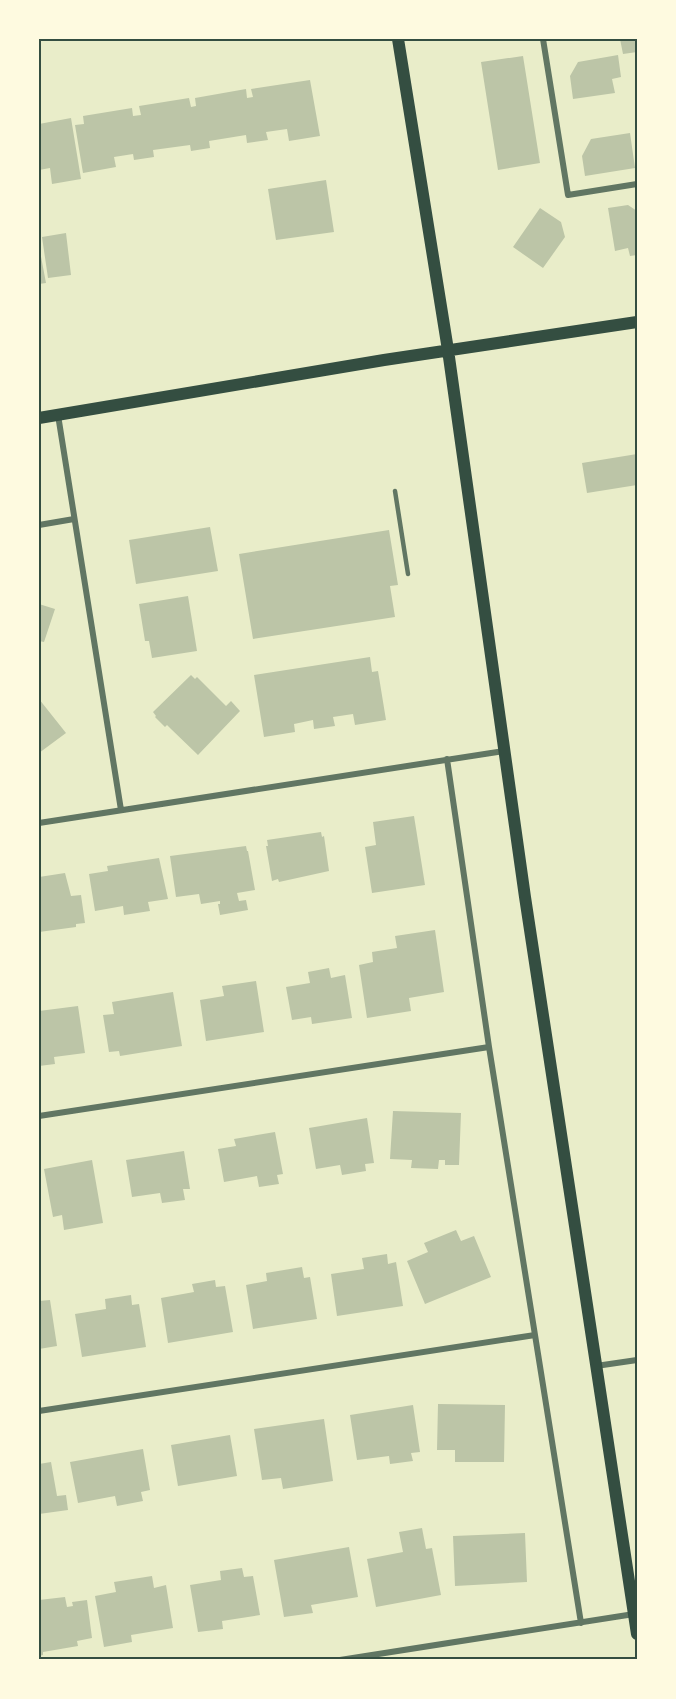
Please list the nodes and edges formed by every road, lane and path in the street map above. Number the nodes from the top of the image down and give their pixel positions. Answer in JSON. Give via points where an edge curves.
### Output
{"nodes":[{"id":1,"x":398,"y":39,"type":"edge"},
{"id":2,"x":543,"y":39,"type":"edge"},
{"id":3,"x":637,"y":184,"type":"edge"},
{"id":4,"x":637,"y":322,"type":"edge"},
{"id":5,"x":448,"y":350,"type":"junction"},
{"id":6,"x":58,"y":415,"type":"junction"},
{"id":7,"x":39,"y":418,"type":"edge"},
{"id":8,"x":394,"y":491,"type":"dead end"},
{"id":9,"x":74,"y":519,"type":"junction"},
{"id":10,"x":39,"y":525,"type":"edge"},
{"id":11,"x":408,"y":574,"type":"dead end"},
{"id":12,"x":504,"y":751,"type":"junction"},
{"id":13,"x":447,"y":759,"type":"junction"},
{"id":14,"x":121,"y":810,"type":"junction"},
{"id":15,"x":39,"y":823,"type":"edge"},
{"id":16,"x":489,"y":1047,"type":"junction"},
{"id":17,"x":39,"y":1116,"type":"edge"},
{"id":18,"x":535,"y":1335,"type":"junction"},
{"id":19,"x":637,"y":1360,"type":"edge"},
{"id":20,"x":595,"y":1366,"type":"junction"},
{"id":21,"x":39,"y":1411,"type":"edge"},
{"id":22,"x":634,"y":1614,"type":"junction"},
{"id":23,"x":581,"y":1623,"type":"junction"},
{"id":24,"x":637,"y":1634,"type":"edge"},
{"id":25,"x":340,"y":1660,"type":"edge"}],
"edges":[{"from":1,"to":5,"type":"main road"},
{"from":2,"to":3,"type":"street","via":[[568,195]]},
{"from":4,"to":5,"type":"main road"},
{"from":5,"to":6,"type":"main road"},
{"from":5,"to":12,"type":"main road"},
{"from":6,"to":7,"type":"main road"},
{"from":6,"to":9,"type":"street"},
{"from":8,"to":11,"type":"lane"},
{"from":9,"to":10,"type":"street"},
{"from":9,"to":14,"type":"street"},
{"from":12,"to":13,"type":"street"},
{"from":12,"to":20,"type":"main road"},
{"from":13,"to":14,"type":"street"},
{"from":13,"to":16,"type":"street"},
{"from":14,"to":15,"type":"street"},
{"from":16,"to":17,"type":"street"},
{"from":16,"to":18,"type":"street"},
{"from":18,"to":21,"type":"street"},
{"from":18,"to":23,"type":"street"},
{"from":19,"to":20,"type":"street"},
{"from":20,"to":22,"type":"main road"},
{"from":22,"to":23,"type":"street"},
{"from":22,"to":24,"type":"main road"},
{"from":23,"to":25,"type":"street"}]}
